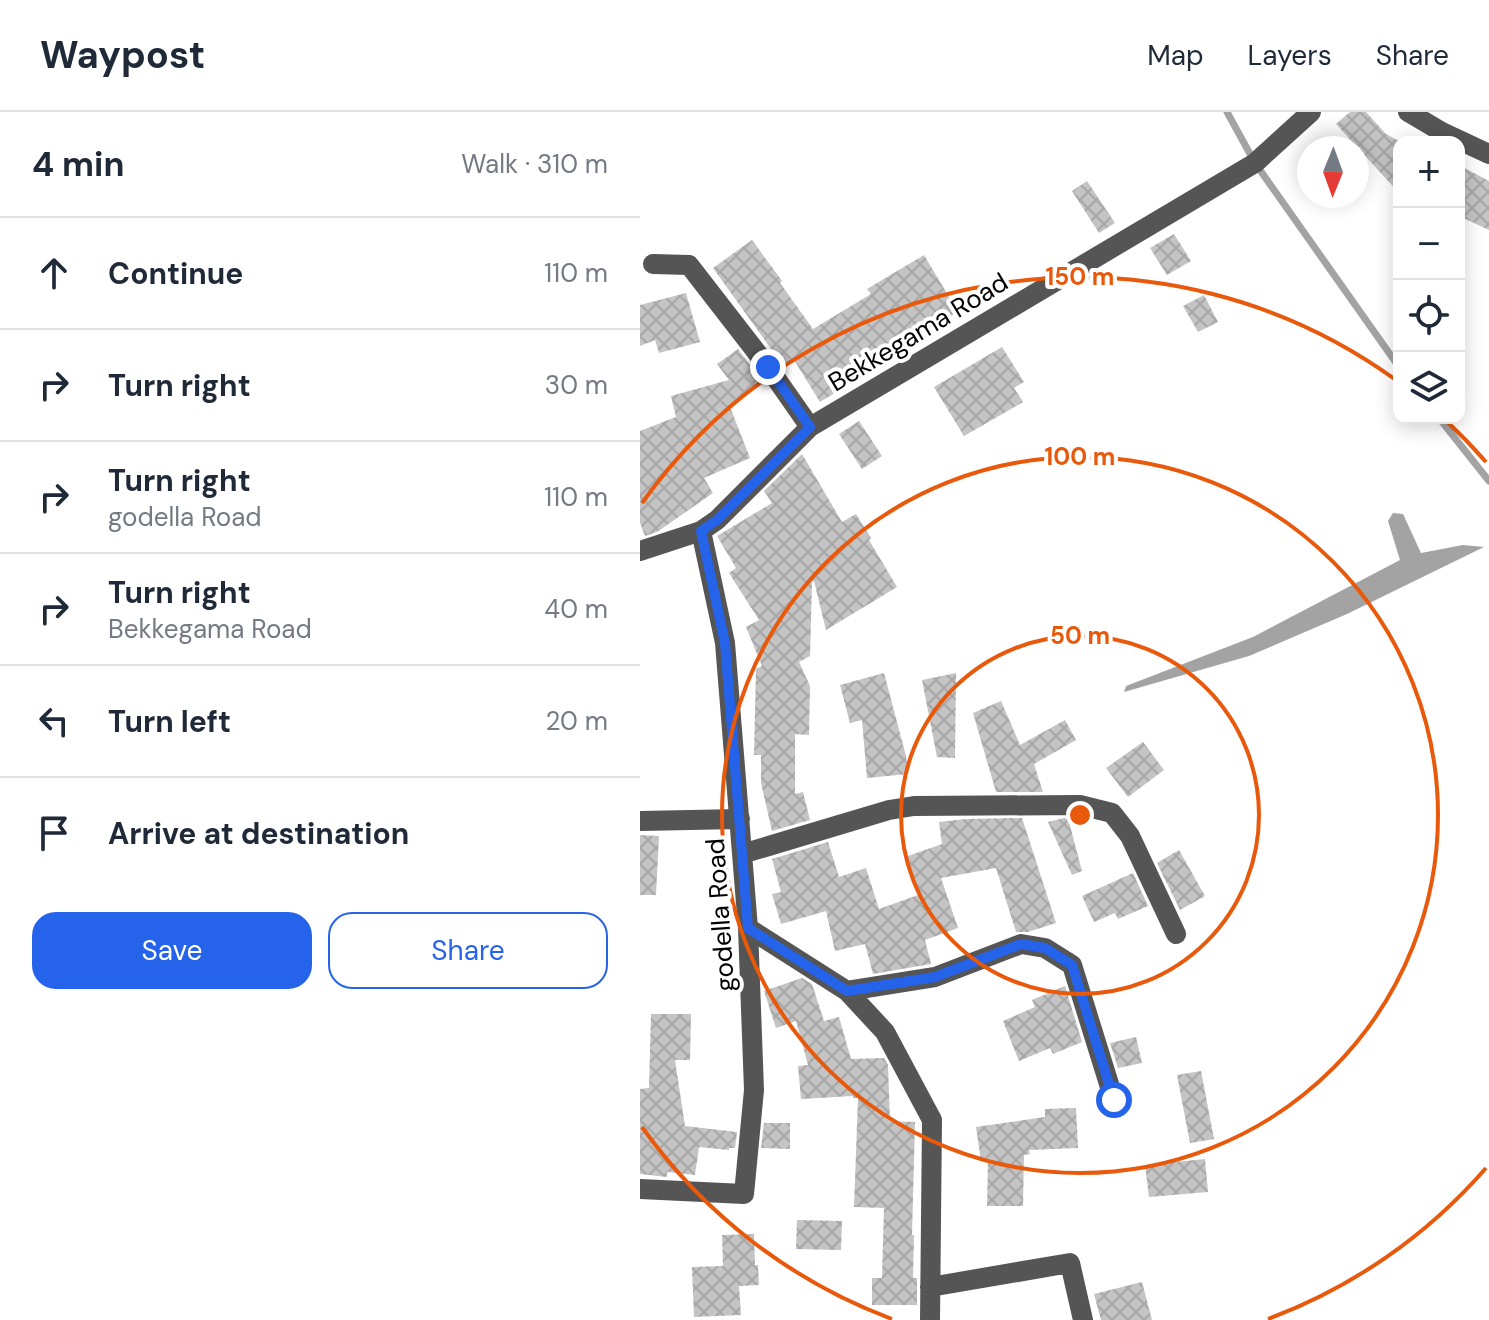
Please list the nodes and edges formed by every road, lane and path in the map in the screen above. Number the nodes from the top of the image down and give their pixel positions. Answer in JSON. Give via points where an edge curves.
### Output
{"nodes":[{"id":1,"x":1311,"y":112,"type":"edge"},
{"id":2,"x":1408,"y":112,"type":"edge"},
{"id":3,"x":1489,"y":154,"type":"edge"},
{"id":4,"x":653,"y":264,"type":"dead end"},
{"id":5,"x":810,"y":427,"type":"junction"},
{"id":6,"x":701,"y":531,"type":"junction"},
{"id":7,"x":640,"y":551,"type":"edge"},
{"id":8,"x":740,"y":819,"type":"junction"},
{"id":9,"x":640,"y":821,"type":"edge"},
{"id":10,"x":742,"y":854,"type":"junction"},
{"id":11,"x":748,"y":928,"type":"junction"},
{"id":12,"x":1176,"y":934,"type":"dead end"},
{"id":13,"x":847,"y":991,"type":"junction"},
{"id":14,"x":1114,"y":1100,"type":"dead end"},
{"id":15,"x":640,"y":1189,"type":"edge"},
{"id":16,"x":930,"y":1287,"type":"junction"},
{"id":17,"x":930,"y":1320,"type":"edge"},
{"id":18,"x":1083,"y":1320,"type":"edge"}],
"edges":[{"from":1,"to":5,"type":"street","name":"Bekkegama Road","via":[[1255,163]]},
{"from":2,"to":3,"type":"street"},
{"from":4,"to":5,"type":"street","via":[[689,265]]},
{"from":5,"to":6,"type":"street","name":"Bekkegama Road"},
{"from":6,"to":7,"type":"street","name":"Bekkegama Road"},
{"from":6,"to":8,"type":"street","name":"godella Road","via":[[725,643]]},
{"from":8,"to":9,"type":"street"},
{"from":8,"to":10,"type":"street","name":"godella Road"},
{"from":10,"to":11,"type":"street","name":"godella Road"},
{"from":10,"to":12,"type":"street","via":[[914,806],[1080,805],[1112,813],[1130,836]]},
{"from":11,"to":13,"type":"street"},
{"from":11,"to":15,"type":"street","name":"godella Road","via":[[754,1090],[744,1194]]},
{"from":13,"to":14,"type":"street","via":[[935,977],[1021,944],[1045,948],[1072,965]]},
{"from":13,"to":16,"type":"street","via":[[885,1032],[932,1120]]},
{"from":16,"to":17,"type":"street"},
{"from":16,"to":18,"type":"street","via":[[1070,1263]]}]}
